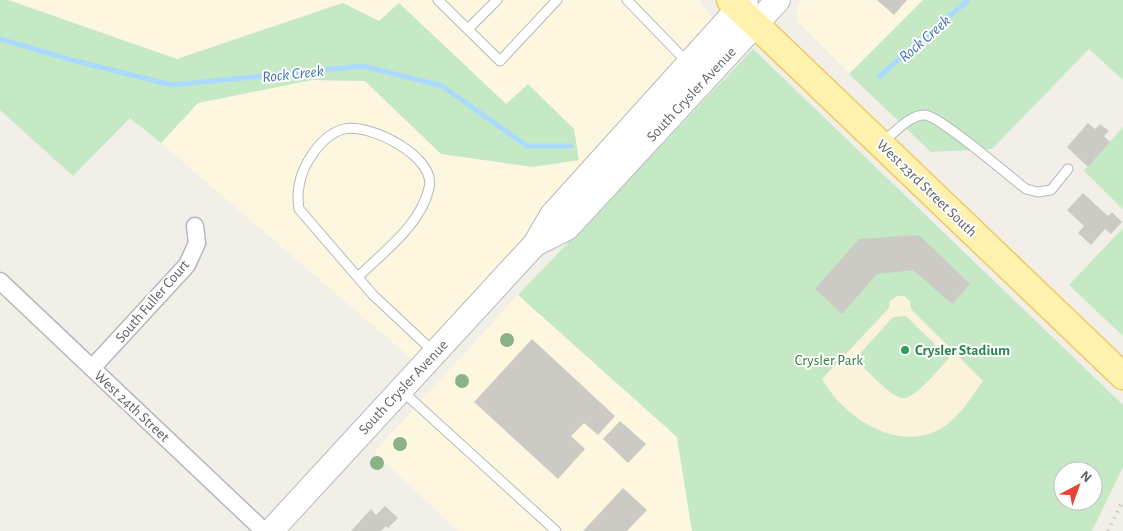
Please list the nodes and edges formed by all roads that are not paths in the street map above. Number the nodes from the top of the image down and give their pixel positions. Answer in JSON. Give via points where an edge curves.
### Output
{"nodes":[{"id":1,"x":438,"y":0,"type":"edge"},
{"id":2,"x":497,"y":0,"type":"edge"},
{"id":3,"x":557,"y":0,"type":"edge"},
{"id":4,"x":627,"y":0,"type":"edge"},
{"id":5,"x":778,"y":0,"type":"edge"},
{"id":6,"x":742,"y":8,"type":"edge"},
{"id":7,"x":468,"y":30,"type":"junction"},
{"id":8,"x":688,"y":63,"type":"junction"},
{"id":9,"x":881,"y":144,"type":"junction"},
{"id":10,"x":1068,"y":168,"type":"dead end"},
{"id":11,"x":195,"y":226,"type":"dead end"},
{"id":12,"x":535,"y":244,"type":"junction"},
{"id":13,"x":358,"y":277,"type":"junction"},
{"id":14,"x":0,"y":281,"type":"edge"},
{"id":15,"x":435,"y":353,"type":"junction"},
{"id":16,"x":92,"y":368,"type":"junction"},
{"id":17,"x":1123,"y":376,"type":"edge"},
{"id":18,"x":401,"y":390,"type":"junction"},
{"id":19,"x":264,"y":531,"type":"edge"},
{"id":20,"x":271,"y":531,"type":"edge"},
{"id":21,"x":556,"y":531,"type":"edge"}],
"edges":[{"from":1,"to":7,"type":"lane"},
{"from":2,"to":7,"type":"lane"},
{"from":3,"to":7,"type":"lane","via":[[500,61]]},
{"from":4,"to":8,"type":"lane"},
{"from":5,"to":6,"type":"main road","name":"South Crysler Avenue"},
{"from":6,"to":8,"type":"main road","name":"South Crysler Avenue"},
{"from":6,"to":9,"type":"main road","name":"West 23rd Street South"},
{"from":6,"to":12,"type":"main road","name":"South Crysler Avenue","via":[[568,228]]},
{"from":8,"to":12,"type":"main road","name":"South Crysler Avenue","via":[[552,215]]},
{"from":9,"to":10,"type":"lane","via":[[916,116],[926,114],[942,122],[1026,189],[1038,192],[1051,190]]},
{"from":9,"to":17,"type":"main road","name":"West 23rd Street South"},
{"from":11,"to":16,"type":"street","name":"South Fuller Court","via":[[197,243],[187,265]]},
{"from":12,"to":15,"type":"main road","name":"South Crysler Avenue"},
{"from":13,"to":13,"type":"lane","via":[[299,209],[297,197],[307,163],[319,144],[344,129],[360,129],[386,138],[422,163],[430,179],[428,194],[412,222]]},
{"from":13,"to":15,"type":"lane"},
{"from":14,"to":16,"type":"street","name":"West 24th Street"},
{"from":15,"to":18,"type":"main road","name":"South Crysler Avenue"},
{"from":16,"to":19,"type":"street","name":"West 24th Street"},
{"from":18,"to":20,"type":"main road","name":"South Crysler Avenue"},
{"from":18,"to":21,"type":"lane"}]}
